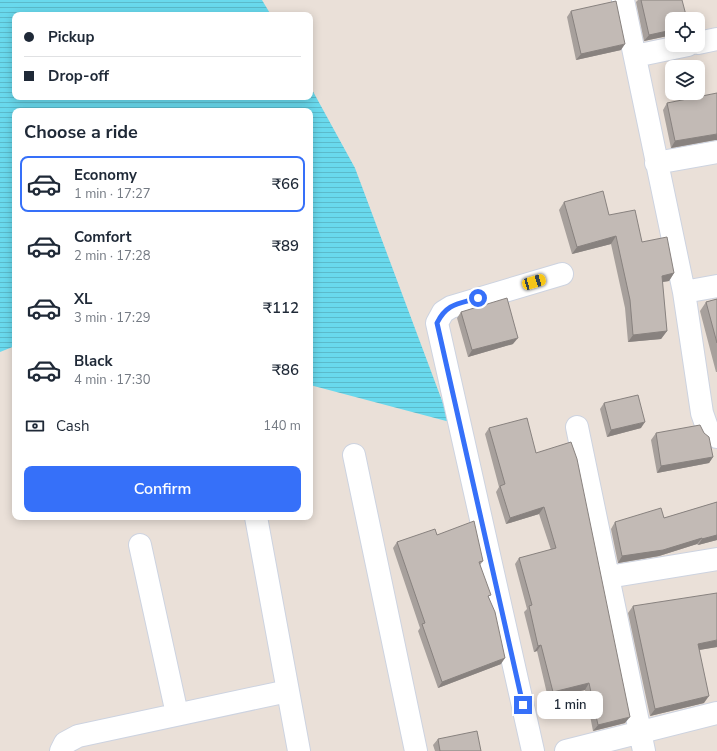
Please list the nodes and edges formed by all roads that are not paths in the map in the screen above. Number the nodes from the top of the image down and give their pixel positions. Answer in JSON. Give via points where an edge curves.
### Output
{"nodes":[{"id":1,"x":623,"y":0,"type":"edge"},
{"id":2,"x":717,"y":39,"type":"edge"},
{"id":3,"x":705,"y":42,"type":"edge"},
{"id":4,"x":665,"y":50,"type":"edge"},
{"id":5,"x":635,"y":56,"type":"junction"},
{"id":6,"x":717,"y":152,"type":"edge"},
{"id":7,"x":656,"y":163,"type":"junction"},
{"id":8,"x":562,"y":274,"type":"dead end"},
{"id":9,"x":717,"y":286,"type":"edge"},
{"id":10,"x":684,"y":292,"type":"junction"},
{"id":11,"x":577,"y":427,"type":"dead end"},
{"id":12,"x":717,"y":437,"type":"edge"},
{"id":13,"x":354,"y":455,"type":"dead end"},
{"id":14,"x":257,"y":520,"type":"edge"},
{"id":15,"x":140,"y":545,"type":"dead end"},
{"id":16,"x":717,"y":559,"type":"edge"},
{"id":17,"x":608,"y":577,"type":"junction"},
{"id":18,"x":288,"y":691,"type":"junction"},
{"id":19,"x":717,"y":713,"type":"edge"},
{"id":20,"x":177,"y":714,"type":"junction"},
{"id":21,"x":642,"y":741,"type":"edge"},
{"id":22,"x":61,"y":751,"type":"edge"},
{"id":23,"x":299,"y":751,"type":"edge"},
{"id":24,"x":416,"y":751,"type":"edge"},
{"id":25,"x":533,"y":751,"type":"edge"},
{"id":26,"x":566,"y":751,"type":"edge"}],
"edges":[{"from":1,"to":5,"type":"street"},
{"from":2,"to":3,"type":"street"},
{"from":4,"to":5,"type":"street"},
{"from":5,"to":7,"type":"street"},
{"from":6,"to":7,"type":"street"},
{"from":7,"to":10,"type":"street"},
{"from":8,"to":25,"type":"street","via":[[451,307],[442,312],[437,323]]},
{"from":9,"to":10,"type":"street"},
{"from":10,"to":12,"type":"street","via":[[702,413],[708,430]]},
{"from":11,"to":17,"type":"street"},
{"from":13,"to":24,"type":"street"},
{"from":14,"to":18,"type":"street"},
{"from":15,"to":20,"type":"street"},
{"from":16,"to":17,"type":"street"},
{"from":17,"to":21,"type":"street"},
{"from":18,"to":20,"type":"street"},
{"from":18,"to":23,"type":"street"},
{"from":19,"to":21,"type":"street"},
{"from":20,"to":22,"type":"street","via":[[78,736],[65,743]]},
{"from":21,"to":26,"type":"street"}]}
